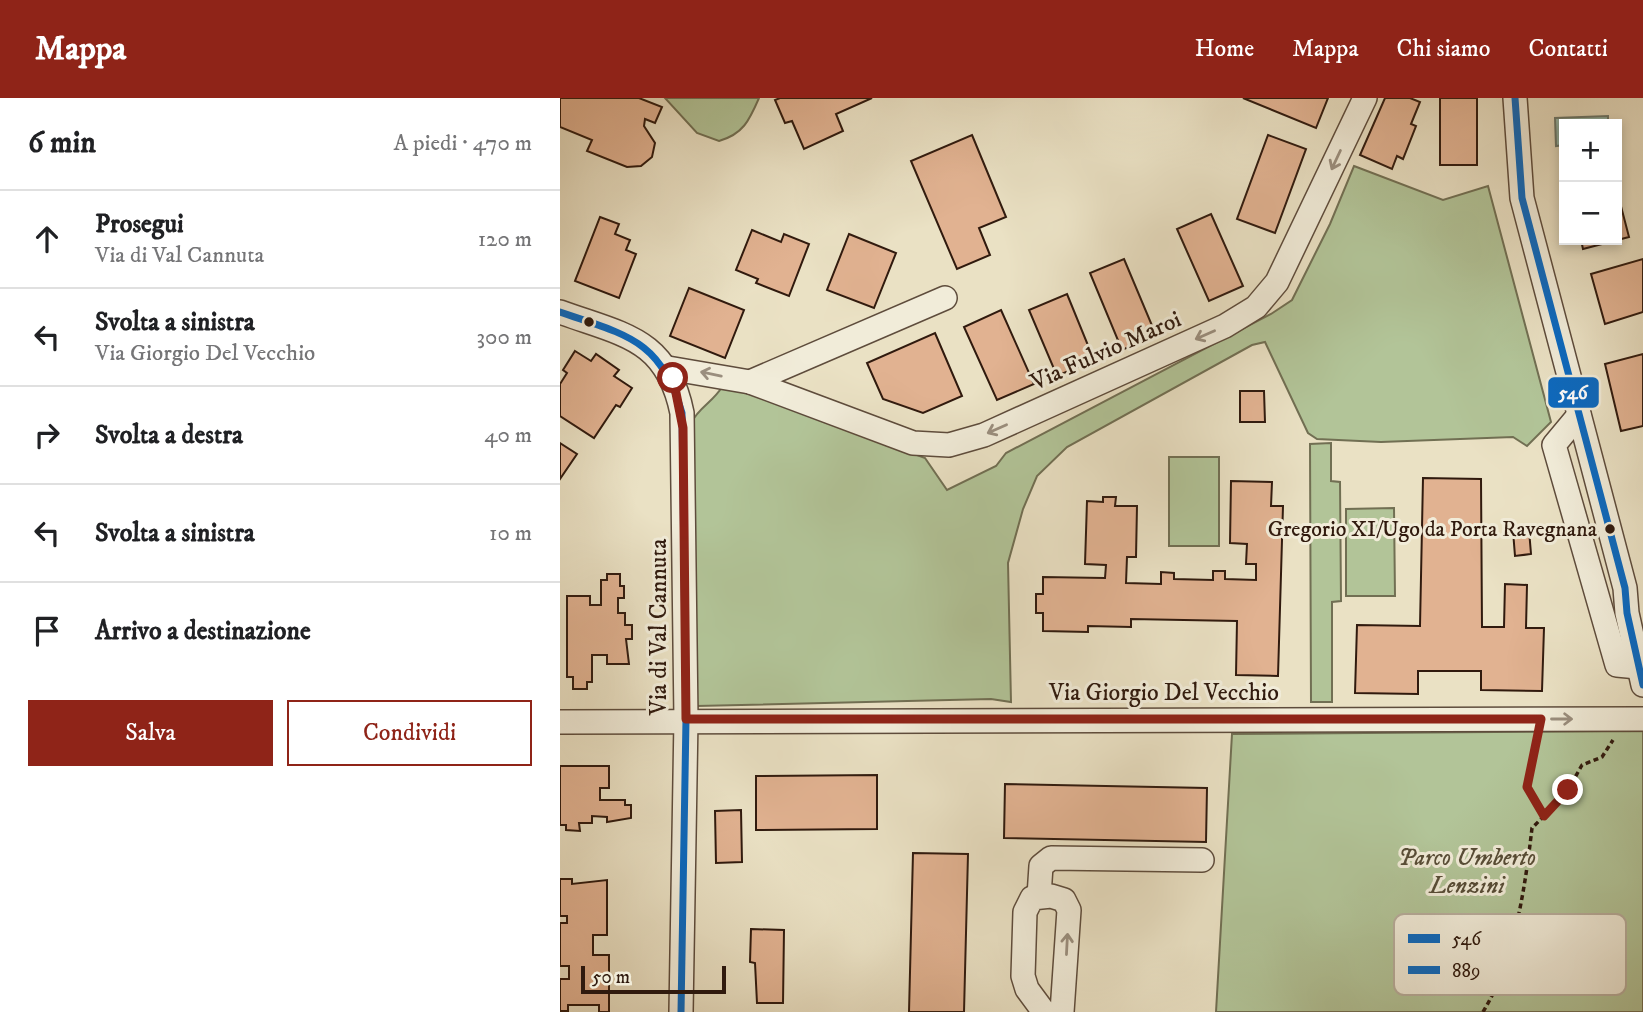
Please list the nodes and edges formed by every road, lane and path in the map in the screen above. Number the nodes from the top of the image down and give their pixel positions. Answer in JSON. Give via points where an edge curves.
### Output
{"nodes":[{"id":1,"x":1365,"y":98,"type":"edge"},
{"id":2,"x":1516,"y":98,"type":"edge"},
{"id":3,"x":945,"y":298,"type":"dead end"},
{"id":4,"x":560,"y":312,"type":"edge"},
{"id":5,"x":668,"y":368,"type":"junction"},
{"id":6,"x":750,"y":382,"type":"junction"},
{"id":7,"x":1579,"y":415,"type":"junction"},
{"id":8,"x":1625,"y":588,"type":"junction"},
{"id":9,"x":1643,"y":630,"type":"edge"},
{"id":10,"x":1641,"y":676,"type":"edge"},
{"id":11,"x":1601,"y":718,"type":"junction"},
{"id":12,"x":686,"y":719,"type":"junction"},
{"id":13,"x":1541,"y":719,"type":"junction"},
{"id":14,"x":1643,"y":719,"type":"edge"},
{"id":15,"x":560,"y":722,"type":"edge"},
{"id":16,"x":1544,"y":816,"type":"junction"},
{"id":17,"x":1202,"y":860,"type":"dead end"},
{"id":18,"x":1039,"y":896,"type":"junction"},
{"id":19,"x":1519,"y":914,"type":"edge"},
{"id":20,"x":1493,"y":995,"type":"edge"},
{"id":21,"x":681,"y":1012,"type":"edge"},
{"id":22,"x":1044,"y":1012,"type":"edge"},
{"id":23,"x":1062,"y":1012,"type":"edge"},
{"id":24,"x":1483,"y":1012,"type":"edge"}],
"edges":[{"from":1,"to":6,"type":"street","name":"Via Fulvio Maroi","one_way":true,"via":[[1273,289],[1250,312],[1212,332],[984,435],[949,444],[905,440]]},
{"from":2,"to":7,"type":"street","via":[[1522,198]]},
{"from":3,"to":6,"type":"street"},
{"from":4,"to":5,"type":"street","name":"Via di Val Cannuta","via":[[640,343]]},
{"from":6,"to":5,"type":"street","name":"Via Fulvio Maroi","one_way":true},
{"from":5,"to":12,"type":"street","name":"Via di Val Cannuta","via":[[683,428]]},
{"from":7,"to":8,"type":"street"},
{"from":7,"to":10,"type":"street","via":[[1554,445],[1617,665]]},
{"from":8,"to":9,"type":"street"},
{"from":8,"to":10,"type":"street"},
{"from":13,"to":11,"type":"street","name":"Via Giorgio Del Vecchio","one_way":true},
{"from":11,"to":14,"type":"street","name":"Via Giorgio Del Vecchio"},
{"from":11,"to":16,"type":"path","via":[[1614,731],[1612,745],[1602,757],[1583,765]]},
{"from":12,"to":13,"type":"street","name":"Via Giorgio Del Vecchio"},
{"from":12,"to":15,"type":"street","name":"Via Giorgio Del Vecchio"},
{"from":12,"to":21,"type":"street","name":"Via di Val Cannuta"},
{"from":13,"to":16,"type":"path","via":[[1527,787]]},
{"from":16,"to":19,"type":"path","via":[[1532,828]]},
{"from":17,"to":18,"type":"street","via":[[1051,858],[1041,866]]},
{"from":18,"to":22,"type":"street","via":[[1029,900],[1025,912],[1023,975]]},
{"from":23,"to":18,"type":"street","one_way":true,"via":[[1069,910],[1059,897]]},
{"from":20,"to":24,"type":"path"}]}
